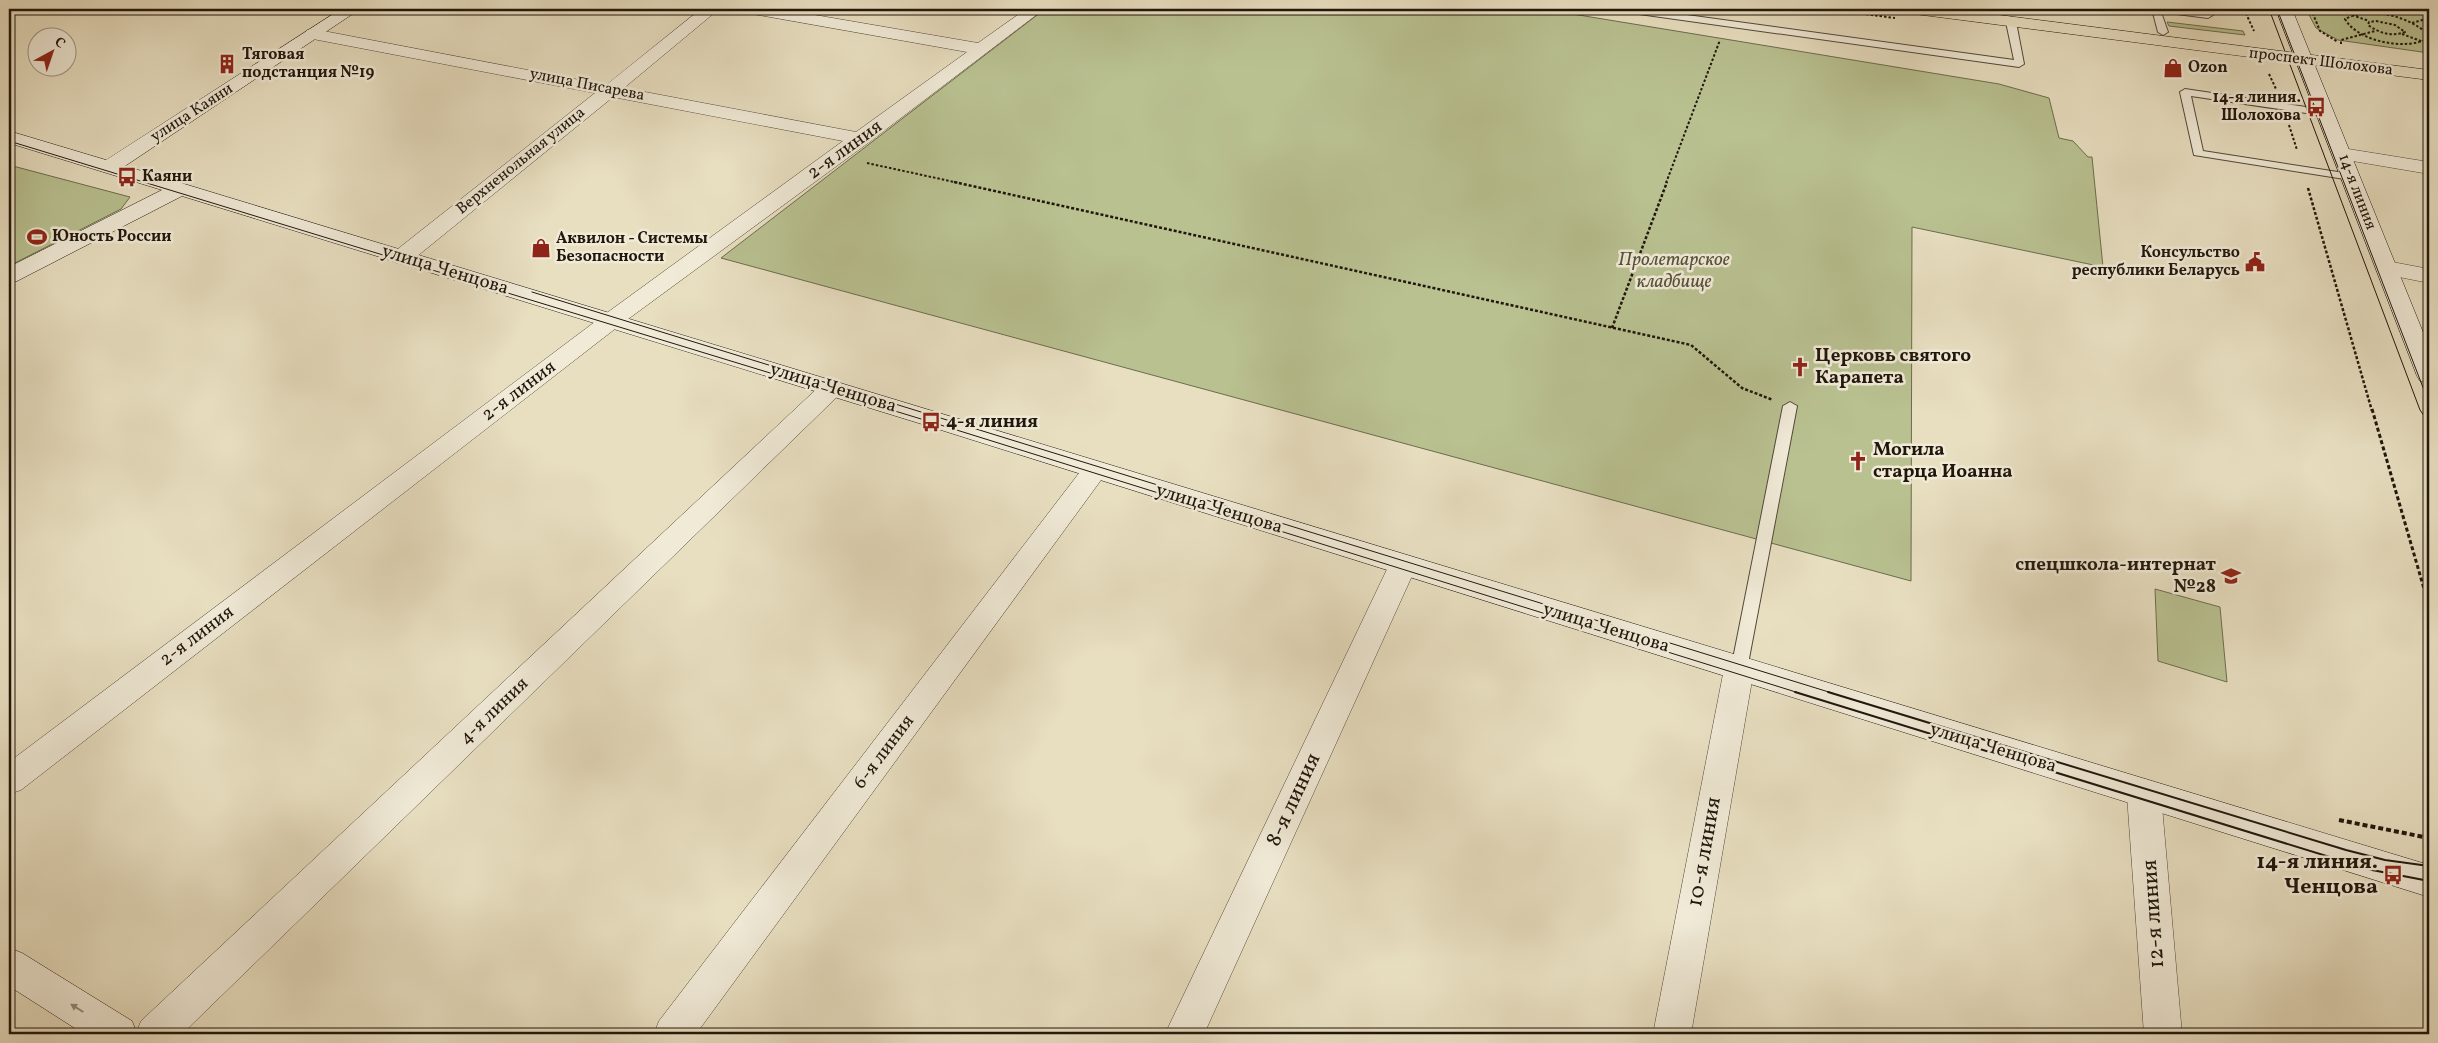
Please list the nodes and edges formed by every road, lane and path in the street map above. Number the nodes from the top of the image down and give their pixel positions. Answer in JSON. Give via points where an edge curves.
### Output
{"nodes":[{"id":1,"x":352,"y":9,"type":"edge"},
{"id":2,"x":711,"y":9,"type":"edge"},
{"id":3,"x":753,"y":9,"type":"edge"},
{"id":4,"x":1036,"y":9,"type":"edge"},
{"id":5,"x":1625,"y":9,"type":"edge"},
{"id":6,"x":1915,"y":9,"type":"edge"},
{"id":7,"x":1987,"y":9,"type":"edge"},
{"id":8,"x":2158,"y":9,"type":"edge"},
{"id":9,"x":2244,"y":9,"type":"edge"},
{"id":10,"x":2284,"y":9,"type":"edge"},
{"id":11,"x":2311,"y":9,"type":"edge"},
{"id":12,"x":2335,"y":9,"type":"edge"},
{"id":13,"x":2208,"y":15,"type":"dead end"},
{"id":14,"x":2351,"y":15,"type":"junction"},
{"id":15,"x":2429,"y":18,"type":"edge"},
{"id":16,"x":2407,"y":21,"type":"junction"},
{"id":17,"x":2011,"y":22,"type":"junction"},
{"id":18,"x":2369,"y":22,"type":"junction"},
{"id":19,"x":2412,"y":23,"type":"junction"},
{"id":20,"x":2396,"y":25,"type":"junction"},
{"id":21,"x":2376,"y":30,"type":"junction"},
{"id":22,"x":2254,"y":31,"type":"dead end"},
{"id":23,"x":2163,"y":32,"type":"junction"},
{"id":24,"x":313,"y":34,"type":"junction"},
{"id":25,"x":2362,"y":34,"type":"junction"},
{"id":26,"x":2402,"y":34,"type":"junction"},
{"id":27,"x":1722,"y":35,"type":"dead end"},
{"id":28,"x":2429,"y":36,"type":"edge"},
{"id":29,"x":2423,"y":42,"type":"junction"},
{"id":30,"x":2429,"y":44,"type":"edge"},
{"id":31,"x":982,"y":49,"type":"junction"},
{"id":32,"x":2262,"y":55,"type":"junction"},
{"id":33,"x":2304,"y":55,"type":"junction"},
{"id":34,"x":2429,"y":65,"type":"edge"},
{"id":35,"x":2429,"y":75,"type":"edge"},
{"id":36,"x":611,"y":89,"type":"junction"},
{"id":37,"x":2284,"y":107,"type":"junction"},
{"id":38,"x":2326,"y":113,"type":"junction"},
{"id":39,"x":9,"y":138,"type":"edge"},
{"id":40,"x":861,"y":139,"type":"junction"},
{"id":41,"x":2342,"y":154,"type":"junction"},
{"id":42,"x":837,"y":156,"type":"junction"},
{"id":43,"x":108,"y":168,"type":"junction"},
{"id":44,"x":2429,"y":168,"type":"edge"},
{"id":45,"x":2302,"y":169,"type":"junction"},
{"id":46,"x":2351,"y":177,"type":"junction"},
{"id":47,"x":180,"y":190,"type":"junction"},
{"id":48,"x":402,"y":256,"type":"junction"},
{"id":49,"x":2387,"y":268,"type":"junction"},
{"id":50,"x":9,"y":276,"type":"edge"},
{"id":51,"x":2429,"y":276,"type":"edge"},
{"id":52,"x":612,"y":320,"type":"junction"},
{"id":53,"x":1612,"y":328,"type":"junction"},
{"id":54,"x":2429,"y":376,"type":"edge"},
{"id":55,"x":832,"y":388,"type":"junction"},
{"id":56,"x":1790,"y":406,"type":"joint"},
{"id":57,"x":1095,"y":470,"type":"junction"},
{"id":58,"x":1403,"y":566,"type":"junction"},
{"id":59,"x":2429,"y":606,"type":"edge"},
{"id":60,"x":1739,"y":669,"type":"junction"},
{"id":61,"x":9,"y":780,"type":"edge"},
{"id":62,"x":2144,"y":795,"type":"junction"},
{"id":63,"x":2429,"y":881,"type":"edge"},
{"id":64,"x":9,"y":965,"type":"edge"},
{"id":65,"x":118,"y":1034,"type":"edge"},
{"id":66,"x":155,"y":1034,"type":"edge"},
{"id":67,"x":673,"y":1034,"type":"edge"},
{"id":68,"x":1184,"y":1034,"type":"edge"},
{"id":69,"x":1672,"y":1034,"type":"edge"},
{"id":70,"x":2163,"y":1034,"type":"edge"}],
"edges":[{"from":1,"to":24,"type":"street","name":"улица Каяни"},
{"from":2,"to":36,"type":"street","name":"Верхненольная улица"},
{"from":3,"to":31,"type":"street"},
{"from":4,"to":31,"type":"street","name":"2-я линия"},
{"from":5,"to":17,"type":"lane","via":[[2019,64]]},
{"from":6,"to":17,"type":"main road","name":"проспект Шолохова"},
{"from":7,"to":23,"type":"main road","name":"проспект Шолохова"},
{"from":8,"to":13,"type":"lane"},
{"from":8,"to":23,"type":"lane"},
{"from":9,"to":22,"type":"path"},
{"from":10,"to":33,"type":"street","name":"14-я линия"},
{"from":11,"to":25,"type":"path","via":[[2320,31],[2341,44],[2341,40]]},
{"from":12,"to":14,"type":"path"},
{"from":14,"to":16,"type":"path","via":[[2380,14]]},
{"from":14,"to":18,"type":"path"},
{"from":14,"to":25,"type":"path","via":[[2345,19],[2346,22]]},
{"from":15,"to":19,"type":"path"},
{"from":16,"to":19,"type":"path"},
{"from":16,"to":20,"type":"path"},
{"from":17,"to":32,"type":"main road","name":"проспект Шолохова"},
{"from":18,"to":20,"type":"path"},
{"from":18,"to":21,"type":"path","via":[[2368,26]]},
{"from":19,"to":28,"type":"path"},
{"from":20,"to":26,"type":"path","via":[[2405,31]]},
{"from":21,"to":25,"type":"path"},
{"from":21,"to":26,"type":"path"},
{"from":23,"to":33,"type":"main road","name":"проспект Шолохова"},
{"from":24,"to":36,"type":"street","name":"улица Писарева"},
{"from":24,"to":43,"type":"street","name":"улица Каяни"},
{"from":25,"to":29,"type":"path","via":[[2397,43]]},
{"from":26,"to":29,"type":"path"},
{"from":27,"to":53,"type":"path"},
{"from":28,"to":29,"type":"path"},
{"from":29,"to":30,"type":"path"},
{"from":31,"to":40,"type":"street","name":"2-я линия"},
{"from":32,"to":33,"type":"main road","name":"проспект Шолохова"},
{"from":32,"to":37,"type":"path"},
{"from":33,"to":34,"type":"main road","name":"проспект Шолохова"},
{"from":33,"to":35,"type":"main road","name":"проспект Шолохова"},
{"from":33,"to":38,"type":"street","name":"14-я линия"},
{"from":36,"to":40,"type":"street","name":"улица Писарева"},
{"from":36,"to":48,"type":"street","name":"Верхненольная улица"},
{"from":37,"to":38,"type":"lane"},
{"from":37,"to":45,"type":"path"},
{"from":37,"to":45,"type":"lane","via":[[2184,92],[2198,152]]},
{"from":38,"to":41,"type":"street","name":"14-я линия"},
{"from":39,"to":43,"type":"street","name":"улица Ченцова"},
{"from":40,"to":42,"type":"street","name":"2-я линия"},
{"from":41,"to":44,"type":"street"},
{"from":41,"to":46,"type":"street","name":"14-я линия"},
{"from":42,"to":52,"type":"street","name":"2-я линия"},
{"from":42,"to":53,"type":"path"},
{"from":43,"to":47,"type":"street","name":"улица Ченцова"},
{"from":45,"to":46,"type":"lane"},
{"from":45,"to":59,"type":"path"},
{"from":46,"to":49,"type":"street","name":"14-я линия"},
{"from":47,"to":48,"type":"street","name":"улица Ченцова"},
{"from":47,"to":50,"type":"street"},
{"from":48,"to":52,"type":"street","name":"улица Ченцова"},
{"from":49,"to":51,"type":"street"},
{"from":49,"to":54,"type":"street","name":"14-я линия"},
{"from":52,"to":55,"type":"street","name":"улица Ченцова"},
{"from":52,"to":61,"type":"street","name":"2-я линия"},
{"from":53,"to":56,"type":"path","via":[[1691,345],[1742,388]]},
{"from":55,"to":57,"type":"street","name":"улица Ченцова"},
{"from":55,"to":66,"type":"street","name":"4-я линия"},
{"from":56,"to":60,"type":"lane"},
{"from":57,"to":58,"type":"street","name":"улица Ченцова"},
{"from":57,"to":67,"type":"street","name":"6-я линия"},
{"from":58,"to":60,"type":"street","name":"улица Ченцова"},
{"from":58,"to":68,"type":"street","name":"8-я линия"},
{"from":60,"to":62,"type":"street","name":"улица Ченцова"},
{"from":60,"to":69,"type":"street","name":"10-я линия"},
{"from":62,"to":63,"type":"street","name":"улица Ченцова"},
{"from":62,"to":70,"type":"street","name":"12-я линия"},
{"from":65,"to":64,"type":"street","one_way":true}]}
